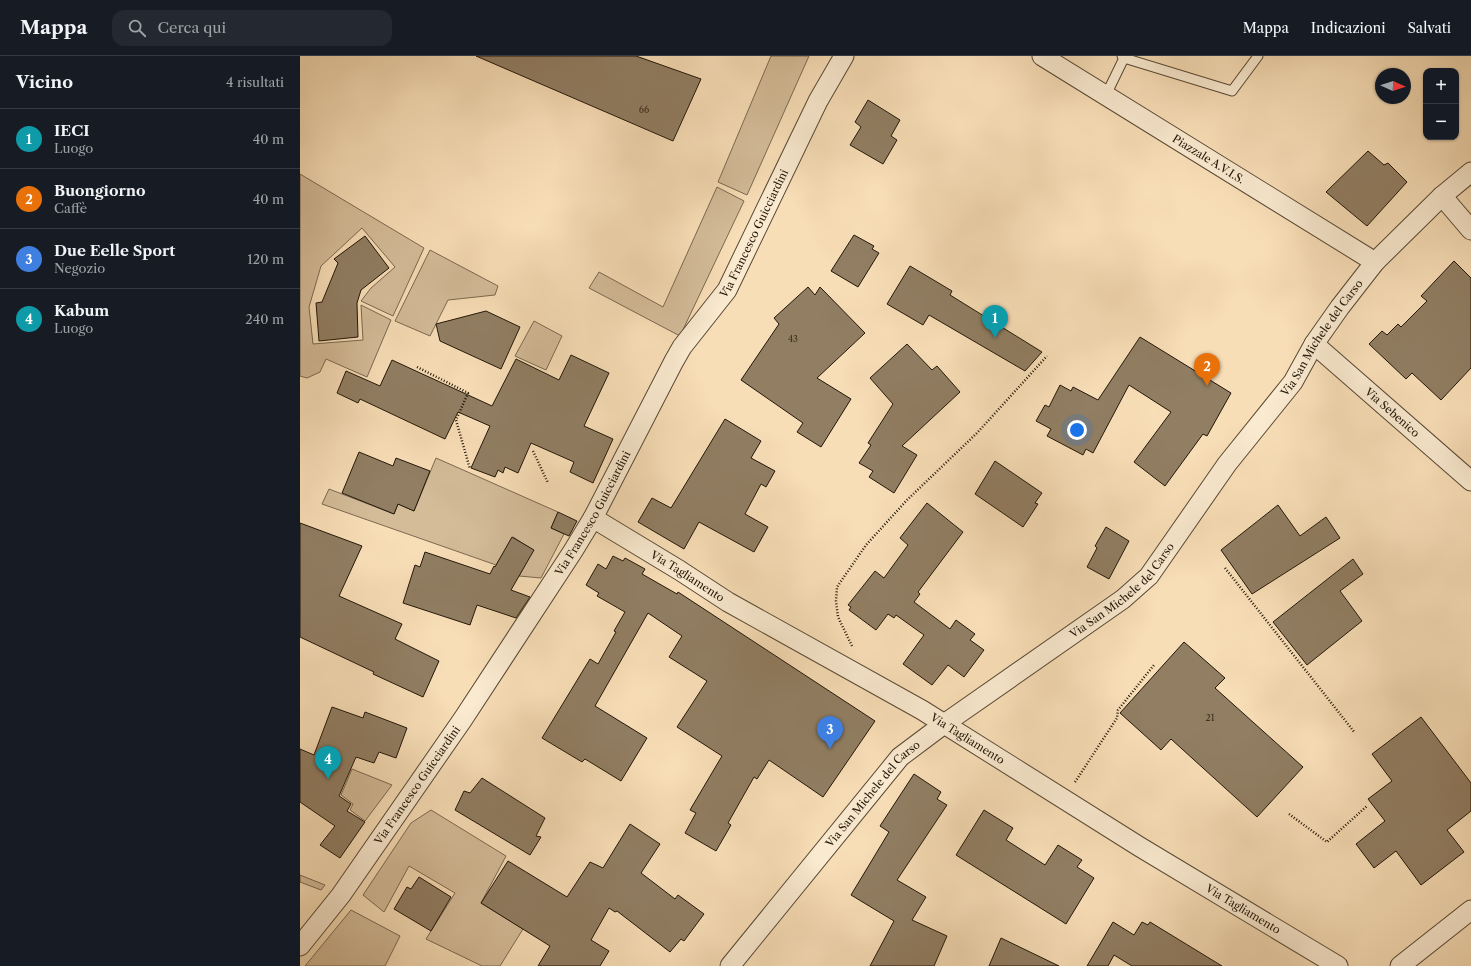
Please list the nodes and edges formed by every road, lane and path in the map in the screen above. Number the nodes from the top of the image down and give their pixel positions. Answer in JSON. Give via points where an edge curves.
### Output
{"nodes":[{"id":1,"x":844,"y":56,"type":"edge"},
{"id":2,"x":1042,"y":56,"type":"edge"},
{"id":3,"x":1258,"y":56,"type":"edge"},
{"id":4,"x":1123,"y":57,"type":"edge"},
{"id":5,"x":1106,"y":95,"type":"junction"},
{"id":6,"x":1471,"y":172,"type":"edge"},
{"id":7,"x":1442,"y":196,"type":"junction"},
{"id":8,"x":1471,"y":230,"type":"edge"},
{"id":9,"x":1375,"y":262,"type":"junction"},
{"id":10,"x":1314,"y":344,"type":"junction"},
{"id":11,"x":1047,"y":356,"type":"dead end"},
{"id":12,"x":417,"y":367,"type":"dead end"},
{"id":13,"x":533,"y":451,"type":"dead end"},
{"id":14,"x":470,"y":469,"type":"dead end"},
{"id":15,"x":1471,"y":481,"type":"edge"},
{"id":16,"x":548,"y":483,"type":"dead end"},
{"id":17,"x":593,"y":518,"type":"junction"},
{"id":18,"x":1225,"y":568,"type":"dead end"},
{"id":19,"x":1154,"y":665,"type":"dead end"},
{"id":20,"x":868,"y":680,"type":"junction"},
{"id":21,"x":944,"y":724,"type":"junction"},
{"id":22,"x":1355,"y":733,"type":"dead end"},
{"id":23,"x":1064,"y":799,"type":"junction"},
{"id":24,"x":1367,"y":806,"type":"dead end"},
{"id":25,"x":1289,"y":814,"type":"dead end"},
{"id":26,"x":1471,"y":910,"type":"edge"},
{"id":27,"x":300,"y":946,"type":"edge"},
{"id":28,"x":730,"y":966,"type":"edge"},
{"id":29,"x":1338,"y":966,"type":"edge"},
{"id":30,"x":1400,"y":966,"type":"edge"}],
"edges":[{"from":1,"to":17,"type":"street","name":"Via Francesco Guicciardini","via":[[818,101],[727,290],[682,347]]},
{"from":2,"to":5,"type":"street","name":"Piazzale A.V.I.S."},
{"from":3,"to":4,"type":"lane","via":[[1232,91]]},
{"from":4,"to":5,"type":"lane"},
{"from":5,"to":9,"type":"street","name":"Piazzale A.V.I.S."},
{"from":6,"to":7,"type":"street","name":"Via San Michele del Carso"},
{"from":7,"to":8,"type":"street"},
{"from":7,"to":9,"type":"street","name":"Via San Michele del Carso"},
{"from":9,"to":10,"type":"street","name":"Via San Michele del Carso"},
{"from":10,"to":15,"type":"street","name":"Via Sebenico"},
{"from":10,"to":21,"type":"street","name":"Via San Michele del Carso","via":[[1293,382],[1227,464],[1149,576],[1123,599]]},
{"from":11,"to":20,"type":"path","via":[[977,433],[907,500],[866,545],[837,587],[838,617]]},
{"from":12,"to":14,"type":"path","via":[[468,393],[456,420]]},
{"from":13,"to":16,"type":"path"},
{"from":17,"to":20,"type":"street","name":"Via Tagliamento","via":[[728,602]]},
{"from":17,"to":27,"type":"street","name":"Via Francesco Guicciardini","via":[[464,719],[341,895]]},
{"from":18,"to":22,"type":"path"},
{"from":19,"to":23,"type":"path","via":[[1118,710],[1117,718]]},
{"from":20,"to":21,"type":"street","name":"Via Tagliamento"},
{"from":21,"to":23,"type":"street","name":"Via Tagliamento"},
{"from":21,"to":28,"type":"street","name":"Via San Michele del Carso","via":[[900,757]]},
{"from":23,"to":29,"type":"street","name":"Via Tagliamento"},
{"from":24,"to":25,"type":"path","via":[[1327,842]]},
{"from":26,"to":30,"type":"street"}]}
